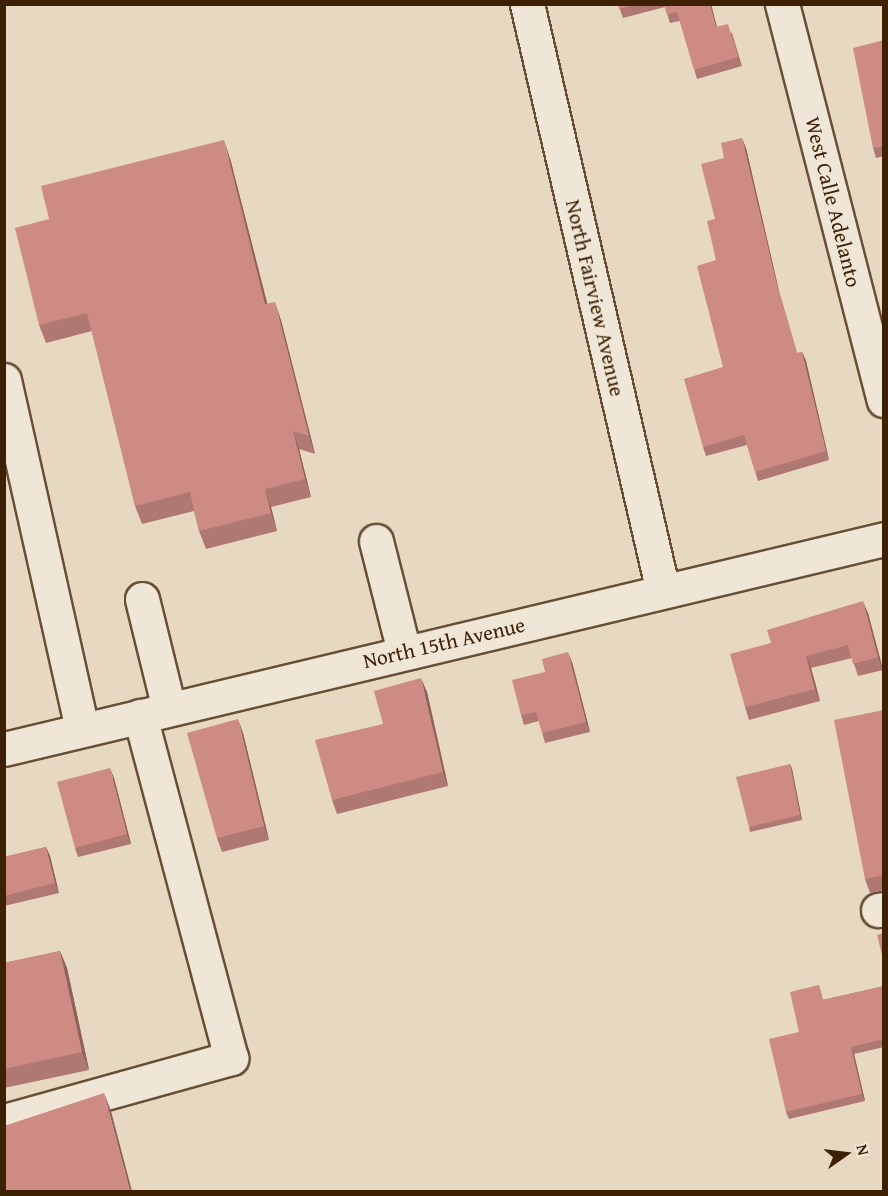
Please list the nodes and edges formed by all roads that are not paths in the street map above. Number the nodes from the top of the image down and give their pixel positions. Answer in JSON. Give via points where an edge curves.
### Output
{"nodes":[{"id":1,"x":527,"y":4,"type":"edge"},
{"id":2,"x":782,"y":4,"type":"edge"},
{"id":3,"x":4,"y":380,"type":"edge"},
{"id":4,"x":884,"y":400,"type":"edge"},
{"id":5,"x":884,"y":539,"type":"edge"},
{"id":6,"x":376,"y":541,"type":"dead end"},
{"id":7,"x":663,"y":591,"type":"junction"},
{"id":8,"x":142,"y":599,"type":"dead end"},
{"id":9,"x":404,"y":652,"type":"junction"},
{"id":10,"x":154,"y":712,"type":"junction"},
{"id":11,"x":82,"y":729,"type":"junction"},
{"id":12,"x":4,"y":749,"type":"edge"},
{"id":13,"x":4,"y":1121,"type":"edge"}],
"edges":[{"from":1,"to":7,"type":"street","name":"North Fairview Avenue"},
{"from":2,"to":4,"type":"street","name":"West Calle Adelanto"},
{"from":3,"to":11,"type":"street"},
{"from":5,"to":7,"type":"street","name":"North 15th Avenue"},
{"from":6,"to":9,"type":"street"},
{"from":7,"to":9,"type":"street","name":"North 15th Avenue"},
{"from":8,"to":10,"type":"street"},
{"from":9,"to":10,"type":"street","name":"North 15th Avenue"},
{"from":10,"to":11,"type":"street","name":"North 15th Avenue"},
{"from":10,"to":13,"type":"street","via":[[231,1058]]},
{"from":11,"to":12,"type":"street","name":"North 15th Avenue"}]}
